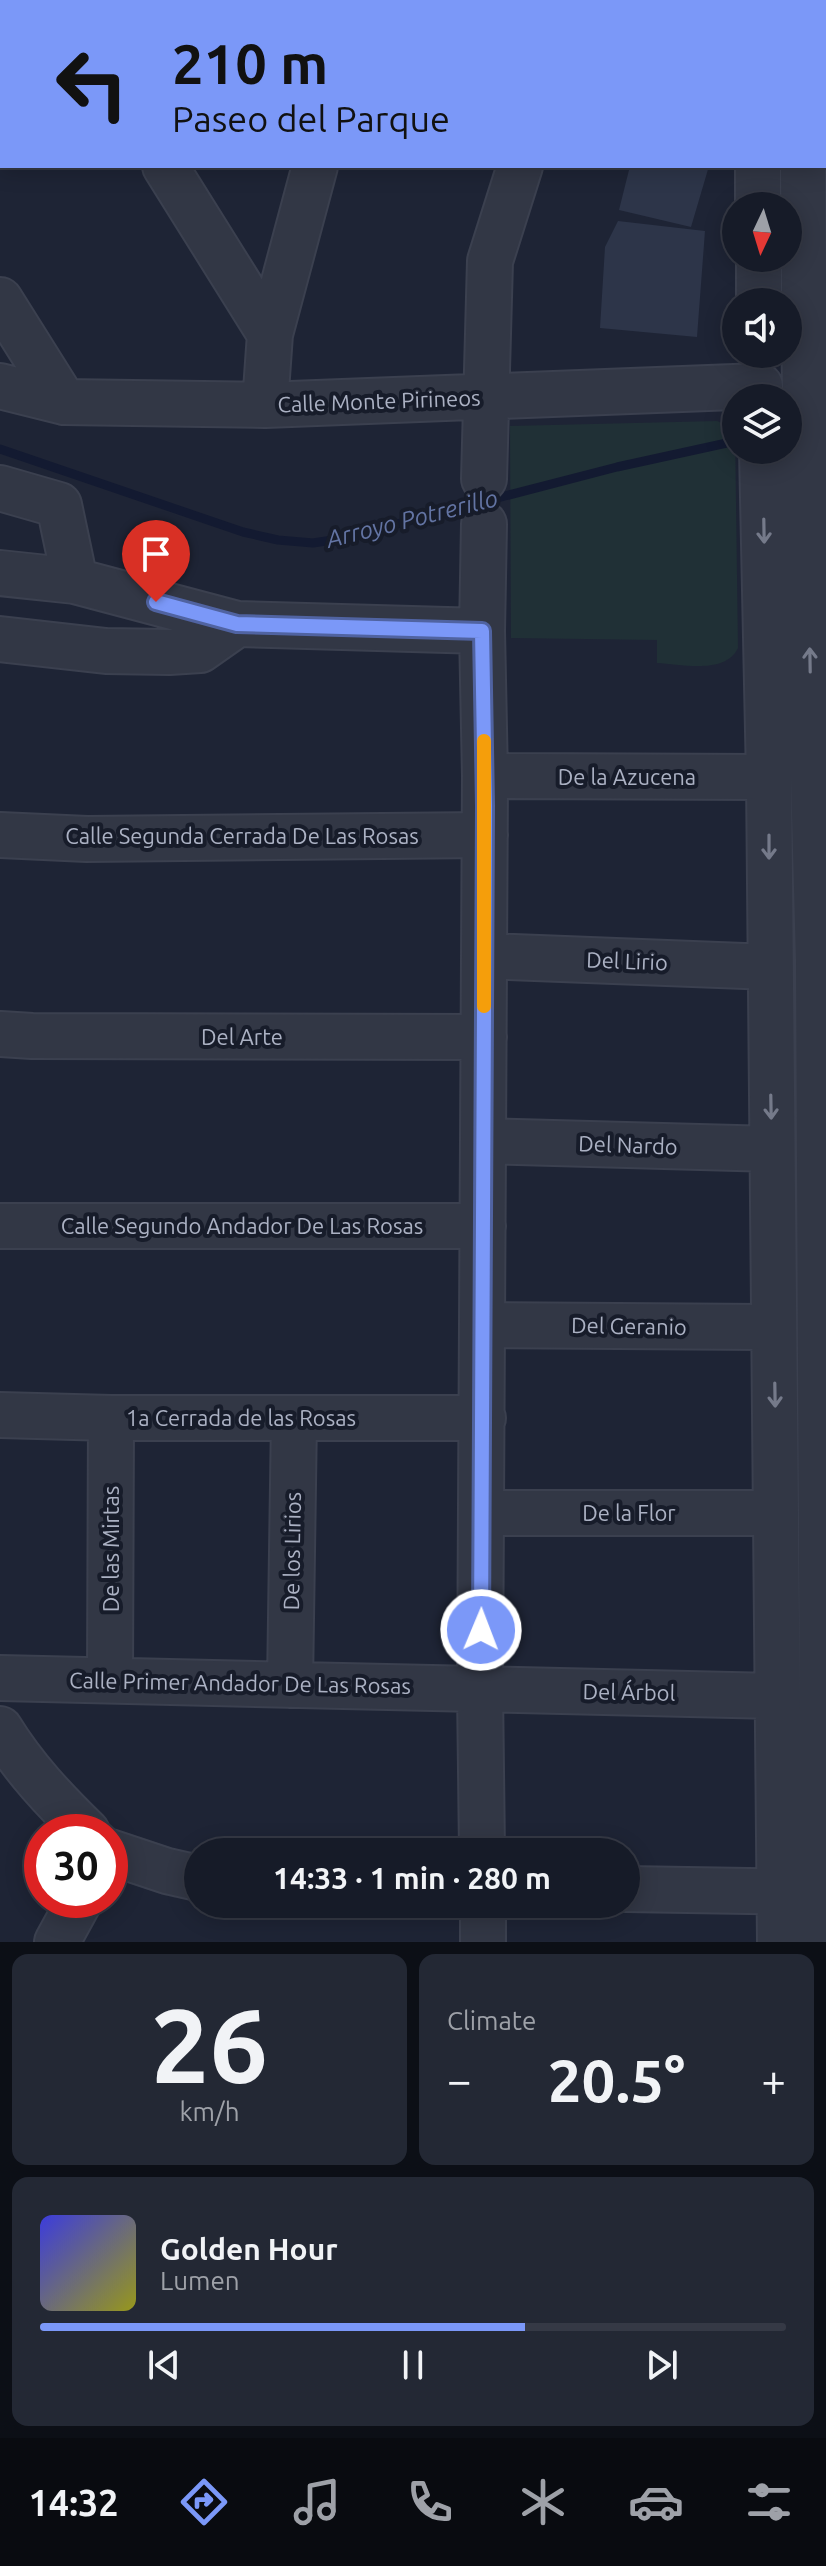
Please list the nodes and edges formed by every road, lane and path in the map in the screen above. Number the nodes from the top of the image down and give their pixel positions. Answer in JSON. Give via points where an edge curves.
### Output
{"nodes":[{"id":1,"x":166,"y":168,"type":"edge"},
{"id":2,"x":314,"y":168,"type":"edge"},
{"id":3,"x":519,"y":168,"type":"edge"},
{"id":4,"x":758,"y":168,"type":"edge"},
{"id":5,"x":803,"y":168,"type":"edge"},
{"id":6,"x":758,"y":192,"type":"edge"},
{"id":7,"x":806,"y":256,"type":"edge"},
{"id":8,"x":0,"y":300,"type":"edge"},
{"id":9,"x":270,"y":334,"type":"junction"},
{"id":10,"x":760,"y":379,"type":"edge"},
{"id":11,"x":0,"y":386,"type":"edge"},
{"id":12,"x":486,"y":398,"type":"junction"},
{"id":13,"x":64,"y":402,"type":"junction"},
{"id":14,"x":265,"y":405,"type":"junction"},
{"id":15,"x":762,"y":464,"type":"edge"},
{"id":16,"x":484,"y":479,"type":"dead end"},
{"id":17,"x":0,"y":488,"type":"edge"},
{"id":18,"x":816,"y":516,"type":"edge"},
{"id":19,"x":484,"y":524,"type":"dead end"},
{"id":20,"x":0,"y":573,"type":"edge"},
{"id":21,"x":75,"y":581,"type":"junction"},
{"id":22,"x":237,"y":624,"type":"junction"},
{"id":23,"x":482,"y":631,"type":"junction"},
{"id":24,"x":0,"y":639,"type":"edge"},
{"id":25,"x":767,"y":693,"type":"junction"},
{"id":26,"x":818,"y":713,"type":"edge"},
{"id":27,"x":485,"y":776,"type":"junction"},
{"id":28,"x":769,"y":777,"type":"junction"},
{"id":29,"x":0,"y":835,"type":"edge"},
{"id":30,"x":485,"y":835,"type":"junction"},
{"id":31,"x":485,"y":956,"type":"junction"},
{"id":32,"x":822,"y":958,"type":"edge"},
{"id":33,"x":769,"y":967,"type":"junction"},
{"id":34,"x":0,"y":1034,"type":"edge"},
{"id":35,"x":484,"y":1037,"type":"junction"},
{"id":36,"x":484,"y":1141,"type":"junction"},
{"id":37,"x":772,"y":1149,"type":"junction"},
{"id":38,"x":0,"y":1226,"type":"edge"},
{"id":39,"x":483,"y":1226,"type":"junction"},
{"id":40,"x":483,"y":1325,"type":"junction"},
{"id":41,"x":774,"y":1327,"type":"junction"},
{"id":42,"x":0,"y":1415,"type":"edge"},
{"id":43,"x":111,"y":1418,"type":"junction"},
{"id":44,"x":294,"y":1418,"type":"junction"},
{"id":45,"x":483,"y":1418,"type":"junction"},
{"id":46,"x":482,"y":1513,"type":"junction"},
{"id":47,"x":776,"y":1513,"type":"junction"},
{"id":48,"x":823,"y":1537,"type":"edge"},
{"id":49,"x":0,"y":1678,"type":"edge"},
{"id":50,"x":110,"y":1680,"type":"junction"},
{"id":51,"x":290,"y":1685,"type":"junction"},
{"id":52,"x":480,"y":1689,"type":"junction"},
{"id":53,"x":777,"y":1696,"type":"junction"},
{"id":54,"x":0,"y":1729,"type":"edge"},
{"id":55,"x":68,"y":1814,"type":"edge"},
{"id":56,"x":482,"y":1838,"type":"edge"},
{"id":57,"x":128,"y":1858,"type":"edge"},
{"id":58,"x":184,"y":1875,"type":"edge"},
{"id":59,"x":640,"y":1889,"type":"edge"},
{"id":60,"x":779,"y":1891,"type":"junction"},
{"id":61,"x":824,"y":1892,"type":"edge"},
{"id":62,"x":70,"y":1918,"type":"edge"},
{"id":63,"x":483,"y":1918,"type":"edge"},
{"id":64,"x":57,"y":1942,"type":"edge"},
{"id":65,"x":483,"y":1942,"type":"edge"},
{"id":66,"x":780,"y":1942,"type":"edge"},
{"id":67,"x":823,"y":1942,"type":"edge"}],
"edges":[{"from":1,"to":9,"type":"street"},
{"from":2,"to":9,"type":"street"},
{"from":3,"to":12,"type":"street","via":[[490,261]]},
{"from":4,"to":6,"type":"street"},
{"from":5,"to":7,"type":"street"},
{"from":7,"to":18,"type":"street","via":[[807,454]]},
{"from":8,"to":13,"type":"street"},
{"from":9,"to":14,"type":"street"},
{"from":10,"to":12,"type":"street","name":"Calle Monte Pirineos"},
{"from":11,"to":13,"type":"street","name":"Calle Monte Pirineos"},
{"from":12,"to":14,"type":"street","name":"Calle Monte Pirineos"},
{"from":12,"to":16,"type":"street"},
{"from":13,"to":14,"type":"street","name":"Calle Monte Pirineos"},
{"from":15,"to":25,"type":"street","one_way":true},
{"from":17,"to":21,"type":"street","via":[[59,505]]},
{"from":26,"to":18,"type":"street","one_way":true},
{"from":19,"to":23,"type":"street"},
{"from":20,"to":21,"type":"street"},
{"from":21,"to":22,"type":"street"},
{"from":22,"to":23,"type":"street"},
{"from":22,"to":24,"type":"street","via":[[210,645],[191,651],[106,651]]},
{"from":23,"to":27,"type":"street"},
{"from":25,"to":26,"type":"street"},
{"from":25,"to":28,"type":"street"},
{"from":26,"to":32,"type":"street"},
{"from":27,"to":28,"type":"street","name":"De la Azucena"},
{"from":27,"to":30,"type":"street"},
{"from":28,"to":33,"type":"street","one_way":true},
{"from":29,"to":30,"type":"street","name":"Calle Segunda Cerrada De Las Rosas"},
{"from":30,"to":31,"type":"street"},
{"from":31,"to":33,"type":"street","name":"Del Lirio"},
{"from":31,"to":35,"type":"street"},
{"from":32,"to":48,"type":"street"},
{"from":33,"to":37,"type":"street","one_way":true},
{"from":34,"to":35,"type":"street","name":"Del Arte"},
{"from":35,"to":36,"type":"street"},
{"from":36,"to":37,"type":"street","name":"Del Nardo"},
{"from":36,"to":39,"type":"street"},
{"from":37,"to":41,"type":"street"},
{"from":38,"to":39,"type":"street","name":"Calle Segundo Andador De Las Rosas"},
{"from":39,"to":40,"type":"street"},
{"from":40,"to":41,"type":"street","name":"Del Geranio"},
{"from":40,"to":45,"type":"street"},
{"from":41,"to":47,"type":"street","one_way":true},
{"from":42,"to":43,"type":"street","name":"1a Cerrada de las Rosas"},
{"from":43,"to":44,"type":"street","name":"1a Cerrada de las Rosas"},
{"from":43,"to":50,"type":"street","name":"De las Mirtas"},
{"from":44,"to":45,"type":"street","name":"1a Cerrada de las Rosas"},
{"from":44,"to":51,"type":"street","name":"De los Lirios"},
{"from":45,"to":46,"type":"street"},
{"from":46,"to":47,"type":"street","name":"De la Flor"},
{"from":46,"to":52,"type":"street"},
{"from":47,"to":53,"type":"street"},
{"from":48,"to":61,"type":"street"},
{"from":49,"to":50,"type":"street","name":"Calle Primer Andador De Las Rosas"},
{"from":50,"to":51,"type":"street","name":"Calle Primer Andador De Las Rosas"},
{"from":51,"to":52,"type":"street","name":"Calle Primer Andador De Las Rosas"},
{"from":52,"to":53,"type":"street","name":"Del Árbol"},
{"from":52,"to":56,"type":"street"},
{"from":53,"to":60,"type":"street"},
{"from":54,"to":55,"type":"street"},
{"from":57,"to":58,"type":"street"},
{"from":59,"to":60,"type":"street"},
{"from":60,"to":61,"type":"street"},
{"from":60,"to":66,"type":"street"},
{"from":61,"to":67,"type":"street"},
{"from":62,"to":64,"type":"street"},
{"from":63,"to":65,"type":"street"}]}
